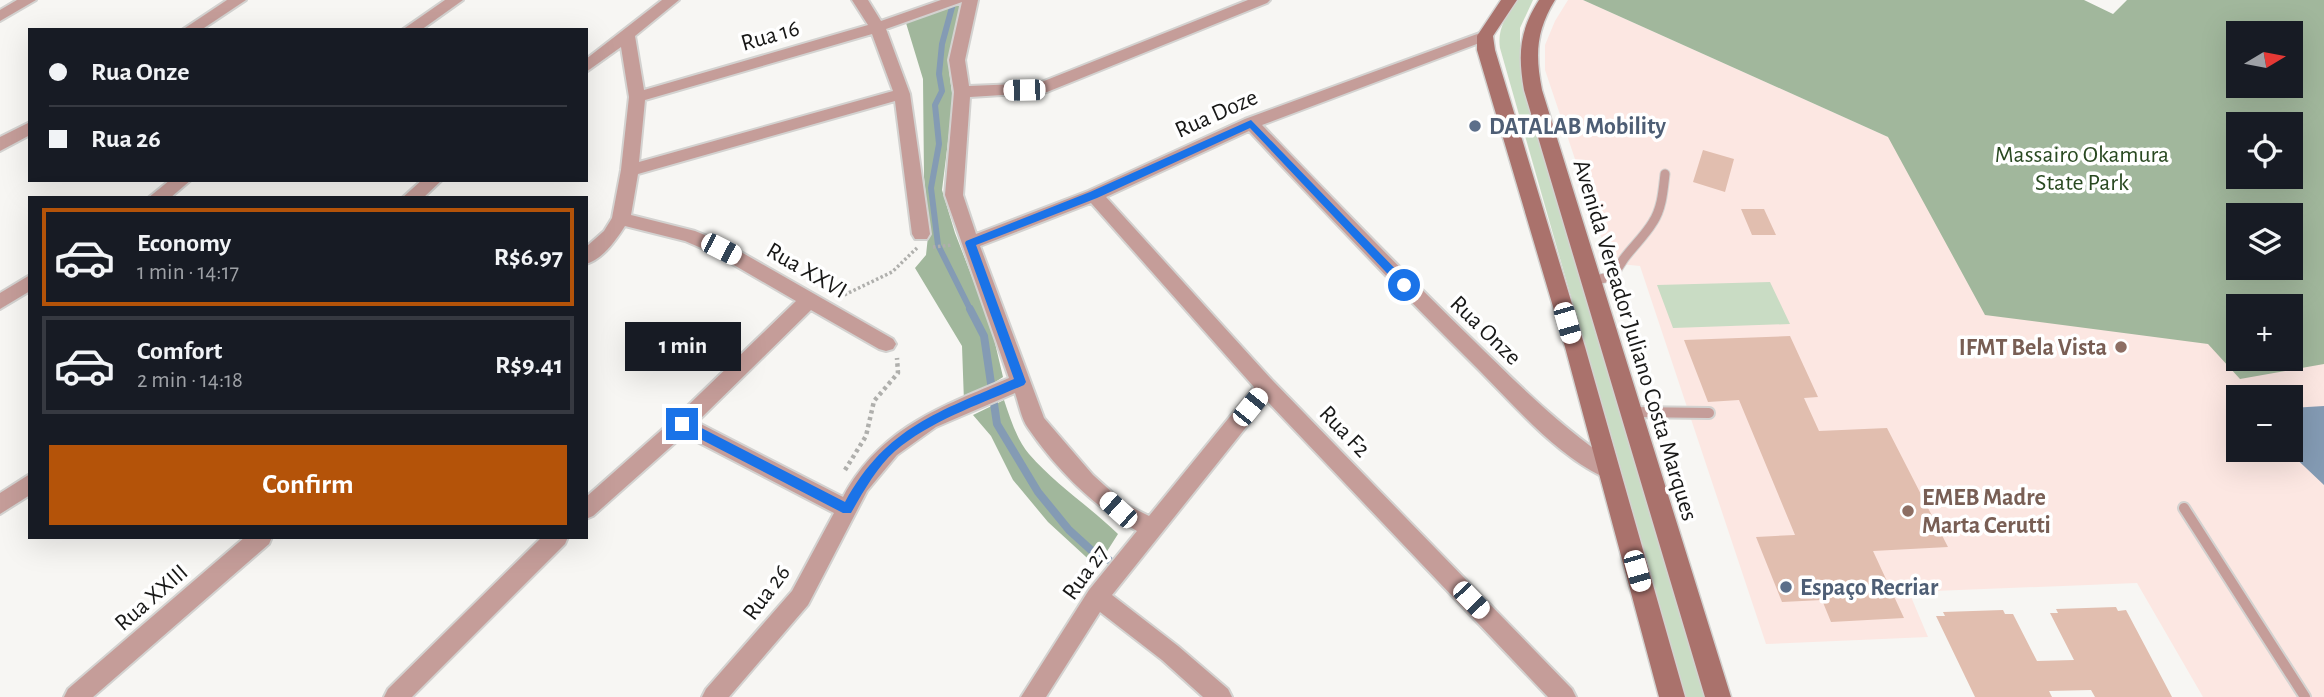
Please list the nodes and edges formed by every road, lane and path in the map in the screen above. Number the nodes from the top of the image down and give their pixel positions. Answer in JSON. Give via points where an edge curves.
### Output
{"nodes":[{"id":1,"x":28,"y":0,"type":"edge"},
{"id":2,"x":238,"y":0,"type":"edge"},
{"id":3,"x":455,"y":0,"type":"edge"},
{"id":4,"x":671,"y":0,"type":"edge"},
{"id":5,"x":860,"y":0,"type":"edge"},
{"id":6,"x":970,"y":0,"type":"edge"},
{"id":7,"x":1262,"y":0,"type":"edge"},
{"id":8,"x":1509,"y":0,"type":"edge"},
{"id":9,"x":1546,"y":0,"type":"edge"},
{"id":10,"x":943,"y":2,"type":"edge"},
{"id":11,"x":0,"y":16,"type":"edge"},
{"id":12,"x":877,"y":27,"type":"junction"},
{"id":13,"x":193,"y":28,"type":"edge"},
{"id":14,"x":413,"y":28,"type":"edge"},
{"id":15,"x":627,"y":36,"type":"junction"},
{"id":16,"x":1485,"y":36,"type":"junction"},
{"id":17,"x":588,"y":65,"type":"edge"},
{"id":18,"x":962,"y":92,"type":"junction"},
{"id":19,"x":902,"y":94,"type":"junction"},
{"id":20,"x":637,"y":97,"type":"junction"},
{"id":21,"x":1251,"y":123,"type":"junction"},
{"id":22,"x":28,"y":128,"type":"edge"},
{"id":23,"x":0,"y":145,"type":"edge"},
{"id":24,"x":630,"y":170,"type":"junction"},
{"id":25,"x":1665,"y":174,"type":"dead end"},
{"id":26,"x":180,"y":182,"type":"edge"},
{"id":27,"x":431,"y":182,"type":"edge"},
{"id":28,"x":1094,"y":195,"type":"junction"},
{"id":29,"x":160,"y":196,"type":"edge"},
{"id":30,"x":414,"y":196,"type":"edge"},
{"id":31,"x":621,"y":219,"type":"junction"},
{"id":32,"x":923,"y":241,"type":"junction"},
{"id":33,"x":962,"y":244,"type":"junction"},
{"id":34,"x":588,"y":255,"type":"edge"},
{"id":35,"x":1591,"y":281,"type":"junction"},
{"id":36,"x":28,"y":283,"type":"edge"},
{"id":37,"x":0,"y":302,"type":"edge"},
{"id":38,"x":816,"y":303,"type":"junction"},
{"id":39,"x":886,"y":344,"type":"joint"},
{"id":40,"x":1013,"y":385,"type":"junction"},
{"id":41,"x":1266,"y":387,"type":"junction"},
{"id":42,"x":1631,"y":412,"type":"junction"},
{"id":43,"x":1709,"y":413,"type":"dead end"},
{"id":44,"x":682,"y":424,"type":"junction"},
{"id":45,"x":1608,"y":470,"type":"junction"},
{"id":46,"x":844,"y":474,"type":"dead end"},
{"id":47,"x":28,"y":484,"type":"edge"},
{"id":48,"x":0,"y":505,"type":"edge"},
{"id":49,"x":588,"y":508,"type":"edge"},
{"id":50,"x":2184,"y":508,"type":"dead end"},
{"id":51,"x":847,"y":509,"type":"junction"},
{"id":52,"x":1151,"y":528,"type":"junction"},
{"id":53,"x":259,"y":539,"type":"edge"},
{"id":54,"x":555,"y":539,"type":"edge"},
{"id":55,"x":1102,"y":591,"type":"junction"},
{"id":56,"x":76,"y":697,"type":"edge"},
{"id":57,"x":396,"y":697,"type":"edge"},
{"id":58,"x":714,"y":697,"type":"edge"},
{"id":59,"x":1033,"y":697,"type":"edge"},
{"id":60,"x":1219,"y":697,"type":"edge"},
{"id":61,"x":1564,"y":697,"type":"edge"},
{"id":62,"x":1672,"y":697,"type":"edge"},
{"id":63,"x":1718,"y":697,"type":"edge"},
{"id":64,"x":2305,"y":697,"type":"edge"}],
"edges":[{"from":1,"to":11,"type":"street"},
{"from":2,"to":13,"type":"street"},
{"from":3,"to":14,"type":"street"},
{"from":4,"to":15,"type":"street"},
{"from":5,"to":12,"type":"street"},
{"from":6,"to":18,"type":"street","via":[[957,60]]},
{"from":7,"to":18,"type":"street","via":[[1041,88]]},
{"from":8,"to":16,"type":"main road"},
{"from":9,"to":35,"type":"main road","name":"Avenida Vereador Juliano Costa Marques","via":[[1526,42],[1528,65]]},
{"from":10,"to":12,"type":"street","name":"Rua 16"},
{"from":12,"to":19,"type":"street"},
{"from":12,"to":20,"type":"street","name":"Rua 16"},
{"from":15,"to":17,"type":"street"},
{"from":15,"to":20,"type":"street"},
{"from":16,"to":21,"type":"street","name":"Rua Doze"},
{"from":16,"to":45,"type":"main road"},
{"from":18,"to":33,"type":"street","via":[[954,195]]},
{"from":19,"to":24,"type":"street"},
{"from":19,"to":32,"type":"street"},
{"from":20,"to":24,"type":"street"},
{"from":21,"to":28,"type":"street","name":"Rua Doze"},
{"from":21,"to":45,"type":"street","name":"Rua Onze","via":[[1404,285],[1525,404],[1563,439]]},
{"from":22,"to":23,"type":"street"},
{"from":24,"to":31,"type":"street"},
{"from":25,"to":35,"type":"lane","via":[[1654,223],[1620,259],[1614,276]]},
{"from":26,"to":29,"type":"street"},
{"from":27,"to":30,"type":"street"},
{"from":28,"to":33,"type":"street","name":"Rua Doze"},
{"from":28,"to":41,"type":"street","name":"Rua F2"},
{"from":31,"to":34,"type":"street"},
{"from":31,"to":38,"type":"street","name":"Rua XXVI","via":[[721,249]]},
{"from":32,"to":33,"type":"path"},
{"from":32,"to":38,"type":"path","via":[[892,272]]},
{"from":33,"to":40,"type":"street"},
{"from":35,"to":42,"type":"main road","name":"Avenida Vereador Juliano Costa Marques"},
{"from":36,"to":37,"type":"street"},
{"from":38,"to":39,"type":"street","name":"Rua XXVI"},
{"from":38,"to":44,"type":"street"},
{"from":39,"to":46,"type":"path","via":[[897,357],[898,373],[874,401],[866,436]]},
{"from":40,"to":51,"type":"street","name":"Rua 26","via":[[929,421],[890,449]]},
{"from":40,"to":52,"type":"street","via":[[1035,422],[1086,481],[1118,510]]},
{"from":41,"to":52,"type":"street","name":"Rua 27"},
{"from":41,"to":61,"type":"street","name":"Rua F2"},
{"from":42,"to":43,"type":"lane"},
{"from":42,"to":63,"type":"main road","name":"Avenida Vereador Juliano Costa Marques"},
{"from":44,"to":49,"type":"street"},
{"from":44,"to":51,"type":"street"},
{"from":45,"to":62,"type":"main road"},
{"from":47,"to":48,"type":"street"},
{"from":50,"to":64,"type":"lane"},
{"from":51,"to":58,"type":"street","name":"Rua 26","via":[[800,598]]},
{"from":52,"to":55,"type":"street","name":"Rua 27"},
{"from":53,"to":56,"type":"street","name":"Rua XXIII"},
{"from":54,"to":57,"type":"street"},
{"from":55,"to":59,"type":"street","name":"Rua 27"},
{"from":55,"to":60,"type":"street"}]}
